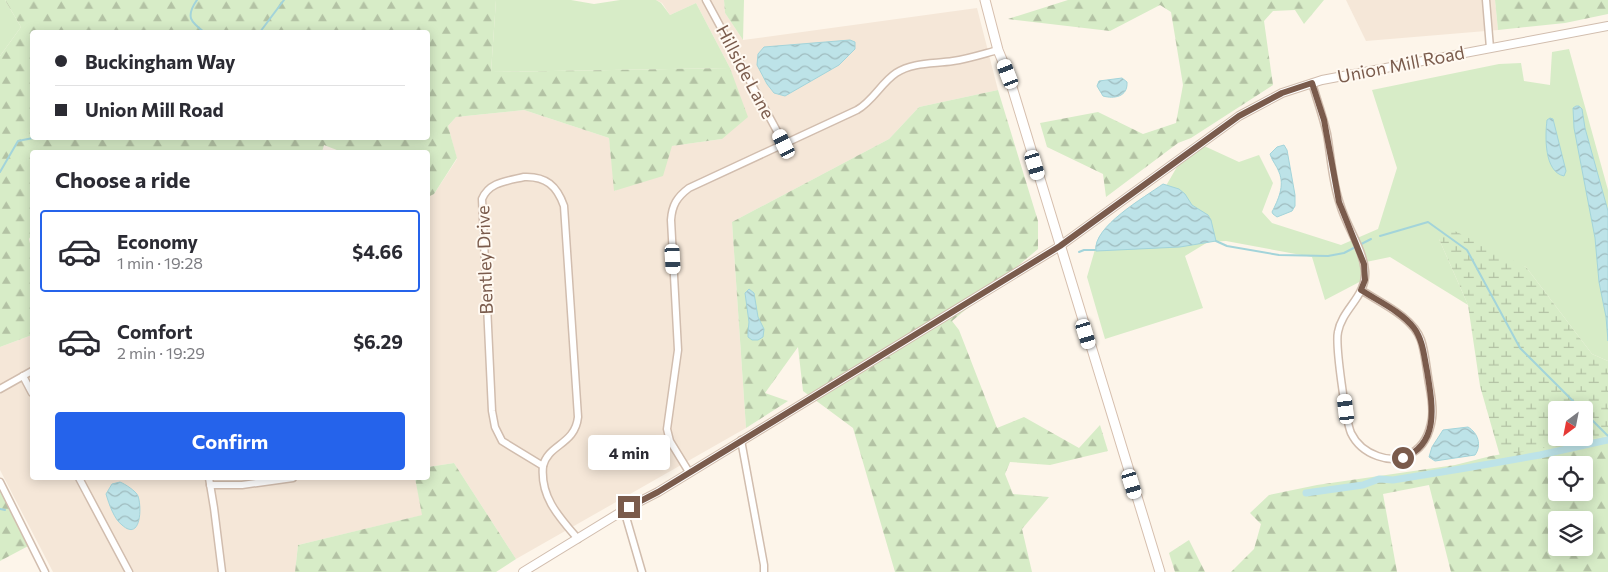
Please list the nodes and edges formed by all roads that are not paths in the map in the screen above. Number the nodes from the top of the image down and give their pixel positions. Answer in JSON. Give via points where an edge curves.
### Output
{"nodes":[{"id":1,"x":706,"y":0,"type":"edge"},
{"id":2,"x":985,"y":0,"type":"edge"},
{"id":3,"x":1486,"y":0,"type":"edge"},
{"id":4,"x":1608,"y":26,"type":"edge"},
{"id":5,"x":1490,"y":48,"type":"junction"},
{"id":6,"x":998,"y":50,"type":"junction"},
{"id":7,"x":1312,"y":83,"type":"junction"},
{"id":8,"x":784,"y":144,"type":"junction"},
{"id":9,"x":1060,"y":246,"type":"junction"},
{"id":10,"x":1361,"y":290,"type":"junction"},
{"id":11,"x":30,"y":372,"type":"edge"},
{"id":12,"x":23,"y":376,"type":"junction"},
{"id":13,"x":0,"y":389,"type":"edge"},
{"id":14,"x":30,"y":389,"type":"edge"},
{"id":15,"x":741,"y":440,"type":"junction"},
{"id":16,"x":543,"y":466,"type":"junction"},
{"id":17,"x":689,"y":472,"type":"junction"},
{"id":18,"x":80,"y":480,"type":"edge"},
{"id":19,"x":209,"y":480,"type":"edge"},
{"id":20,"x":278,"y":480,"type":"edge"},
{"id":21,"x":0,"y":482,"type":"edge"},
{"id":22,"x":210,"y":486,"type":"junction"},
{"id":23,"x":624,"y":510,"type":"junction"},
{"id":24,"x":578,"y":538,"type":"junction"},
{"id":25,"x":46,"y":572,"type":"edge"},
{"id":26,"x":129,"y":572,"type":"edge"},
{"id":27,"x":222,"y":572,"type":"edge"},
{"id":28,"x":523,"y":572,"type":"edge"},
{"id":29,"x":642,"y":572,"type":"edge"},
{"id":30,"x":764,"y":572,"type":"edge"},
{"id":31,"x":1160,"y":572,"type":"edge"}],
"edges":[{"from":1,"to":8,"type":"street","name":"Hillside Lane"},
{"from":2,"to":6,"type":"main road"},
{"from":3,"to":5,"type":"street"},
{"from":4,"to":5,"type":"street","name":"Union Mill Road"},
{"from":5,"to":7,"type":"street","name":"Union Mill Road"},
{"from":6,"to":8,"type":"street","via":[[902,70],[889,78],[863,107]]},
{"from":6,"to":9,"type":"main road"},
{"from":7,"to":9,"type":"street","name":"Union Mill Road","via":[[1282,93],[1239,116]]},
{"from":7,"to":10,"type":"street","via":[[1324,120],[1339,202],[1364,264],[1365,280]]},
{"from":8,"to":17,"type":"street","via":[[689,188],[673,207],[671,233],[678,350],[667,430]]},
{"from":9,"to":15,"type":"street","name":"Union Mill Road"},
{"from":9,"to":31,"type":"main road"},
{"from":10,"to":10,"type":"street","via":[[1410,322],[1421,341],[1432,416],[1426,439],[1403,458],[1388,459],[1373,454],[1355,439],[1349,424],[1337,346],[1338,331]]},
{"from":11,"to":12,"type":"street"},
{"from":12,"to":13,"type":"street"},
{"from":12,"to":14,"type":"street"},
{"from":15,"to":17,"type":"street","name":"Union Mill Road"},
{"from":15,"to":30,"type":"street"},
{"from":16,"to":16,"type":"street","name":"Bentley Drive","via":[[502,441],[495,427],[482,199],[487,189],[498,182],[531,176],[543,178],[553,185],[564,206],[578,417],[574,433],[546,456]]},
{"from":16,"to":24,"type":"street","via":[[542,480],[547,498]]},
{"from":17,"to":23,"type":"street","name":"Union Mill Road"},
{"from":18,"to":26,"type":"street"},
{"from":19,"to":22,"type":"street"},
{"from":20,"to":22,"type":"street"},
{"from":21,"to":25,"type":"street"},
{"from":22,"to":27,"type":"street"},
{"from":23,"to":24,"type":"street","name":"Union Mill Road"},
{"from":23,"to":29,"type":"street"},
{"from":24,"to":28,"type":"street","name":"Union Mill Road"}]}
